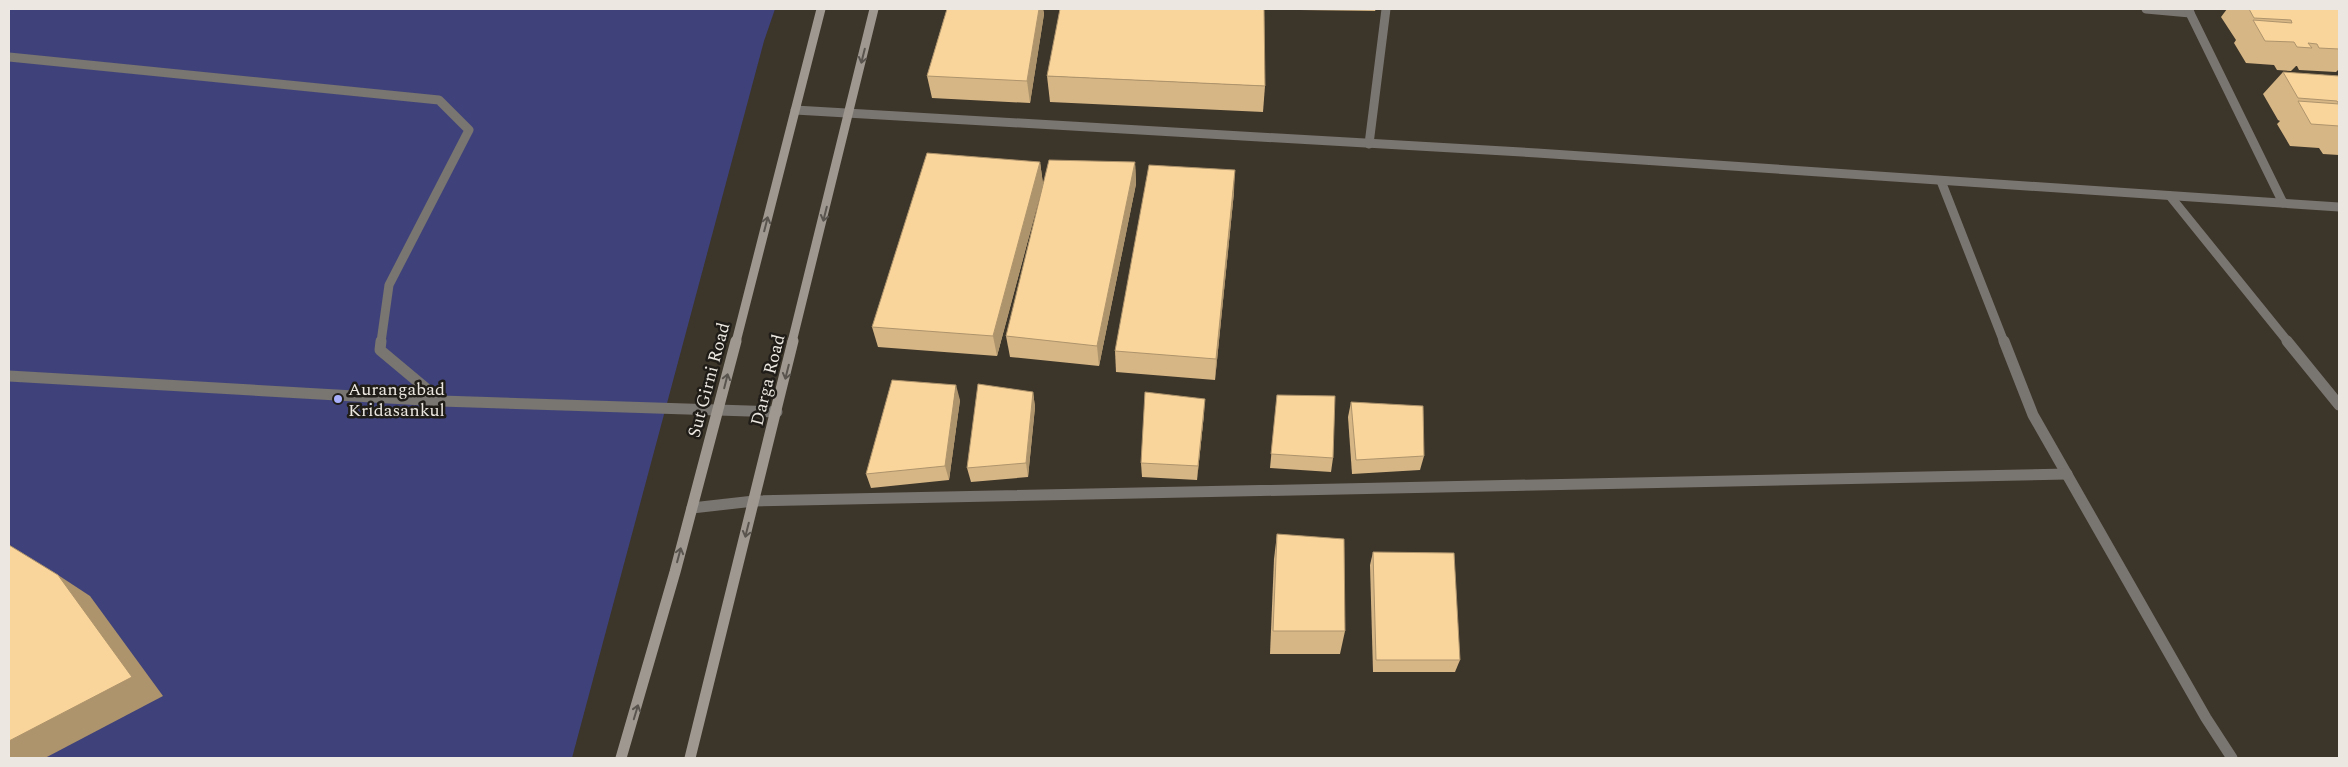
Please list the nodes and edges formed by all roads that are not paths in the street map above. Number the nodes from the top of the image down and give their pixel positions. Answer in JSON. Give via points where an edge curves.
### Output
{"nodes":[{"id":1,"x":821,"y":9,"type":"edge"},
{"id":2,"x":874,"y":9,"type":"edge"},
{"id":3,"x":1386,"y":9,"type":"edge"},
{"id":4,"x":2146,"y":9,"type":"edge"},
{"id":5,"x":2189,"y":11,"type":"edge"},
{"id":6,"x":9,"y":57,"type":"edge"},
{"id":7,"x":795,"y":110,"type":"junction"},
{"id":8,"x":849,"y":113,"type":"junction"},
{"id":9,"x":1369,"y":144,"type":"junction"},
{"id":10,"x":1941,"y":181,"type":"junction"},
{"id":11,"x":2170,"y":196,"type":"junction"},
{"id":12,"x":2283,"y":203,"type":"junction"},
{"id":13,"x":2339,"y":207,"type":"edge"},
{"id":14,"x":9,"y":376,"type":"edge"},
{"id":15,"x":2335,"y":395,"type":"edge"},
{"id":16,"x":441,"y":401,"type":"junction"},
{"id":17,"x":2339,"y":405,"type":"edge"},
{"id":18,"x":718,"y":410,"type":"junction"},
{"id":19,"x":777,"y":412,"type":"junction"},
{"id":20,"x":2067,"y":474,"type":"junction"},
{"id":21,"x":754,"y":501,"type":"junction"},
{"id":22,"x":692,"y":508,"type":"junction"},
{"id":23,"x":622,"y":758,"type":"edge"},
{"id":24,"x":690,"y":758,"type":"edge"},
{"id":25,"x":2232,"y":758,"type":"edge"}],
"edges":[{"from":1,"to":7,"type":"main road","name":"Sut Girni Road"},
{"from":2,"to":8,"type":"main road","name":"Darga Road","one_way":true},
{"from":3,"to":9,"type":"street"},
{"from":4,"to":5,"type":"street"},
{"from":5,"to":12,"type":"street"},
{"from":6,"to":16,"type":"street","via":[[439,100],[468,130],[389,285],[380,350]]},
{"from":7,"to":8,"type":"street"},
{"from":18,"to":7,"type":"main road","name":"Sut Girni Road","one_way":true},
{"from":8,"to":9,"type":"street"},
{"from":8,"to":19,"type":"main road","name":"Darga Road","one_way":true},
{"from":9,"to":10,"type":"street"},
{"from":10,"to":11,"type":"street"},
{"from":10,"to":20,"type":"street","via":[[2033,415]]},
{"from":11,"to":12,"type":"street"},
{"from":11,"to":15,"type":"street"},
{"from":12,"to":13,"type":"street"},
{"from":14,"to":16,"type":"street"},
{"from":15,"to":17,"type":"street"},
{"from":16,"to":18,"type":"street"},
{"from":18,"to":19,"type":"street"},
{"from":18,"to":22,"type":"main road","name":"Sut Girni Road"},
{"from":19,"to":21,"type":"main road","name":"Darga Road"},
{"from":20,"to":21,"type":"street"},
{"from":20,"to":25,"type":"street"},
{"from":21,"to":22,"type":"street"},
{"from":21,"to":24,"type":"main road","name":"Darga Road","one_way":true},
{"from":23,"to":22,"type":"main road","name":"Sut Girni Road","one_way":true}]}
